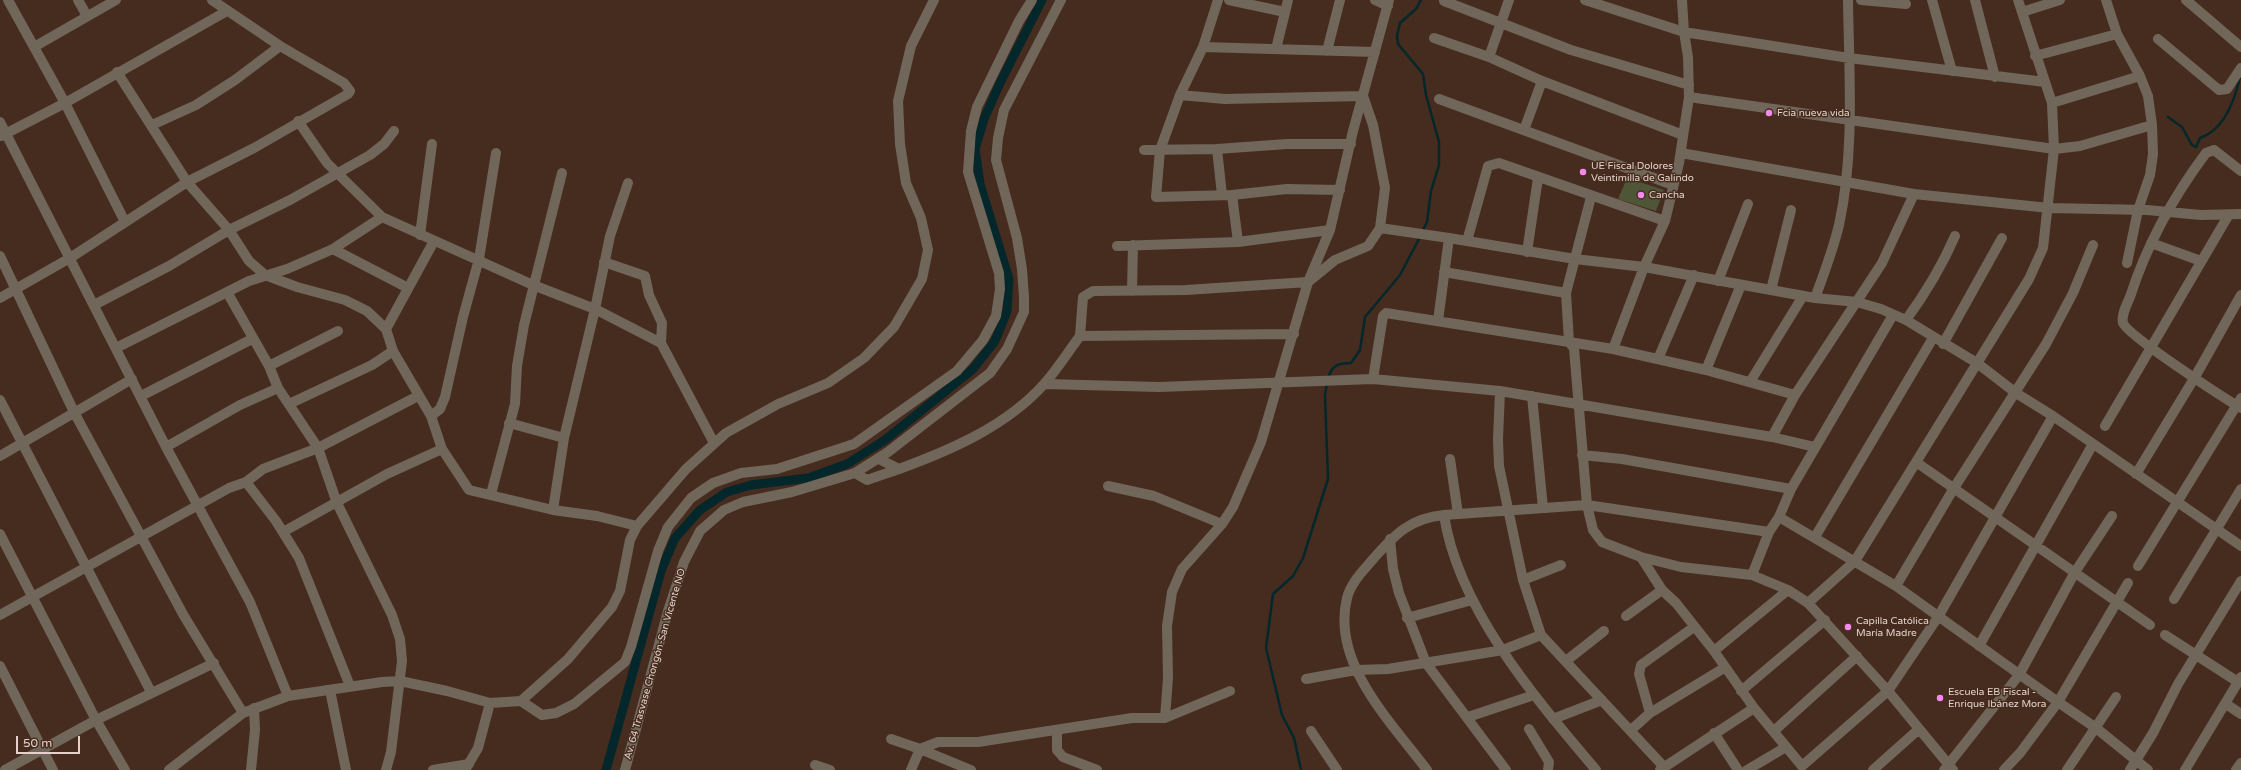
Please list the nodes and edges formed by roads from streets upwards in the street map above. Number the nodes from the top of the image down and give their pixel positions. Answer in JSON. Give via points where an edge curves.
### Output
{"nodes":[{"id":1,"x":8,"y":0,"type":"edge"},
{"id":2,"x":78,"y":0,"type":"edge"},
{"id":3,"x":116,"y":0,"type":"edge"},
{"id":4,"x":212,"y":0,"type":"edge"},
{"id":5,"x":934,"y":0,"type":"edge"},
{"id":6,"x":1032,"y":0,"type":"edge"},
{"id":7,"x":1061,"y":0,"type":"edge"},
{"id":8,"x":1218,"y":0,"type":"edge"},
{"id":9,"x":1229,"y":0,"type":"edge"},
{"id":10,"x":1288,"y":0,"type":"edge"},
{"id":11,"x":1340,"y":0,"type":"edge"},
{"id":12,"x":1375,"y":0,"type":"edge"},
{"id":13,"x":1444,"y":0,"type":"edge"},
{"id":14,"x":1509,"y":0,"type":"edge"},
{"id":15,"x":1585,"y":0,"type":"edge"},
{"id":16,"x":1682,"y":0,"type":"edge"},
{"id":17,"x":1848,"y":0,"type":"edge"},
{"id":18,"x":1861,"y":0,"type":"edge"},
{"id":19,"x":1932,"y":0,"type":"edge"},
{"id":20,"x":1975,"y":0,"type":"edge"},
{"id":21,"x":2018,"y":0,"type":"edge"},
{"id":22,"x":2060,"y":0,"type":"edge"},
{"id":23,"x":2106,"y":0,"type":"edge"},
{"id":24,"x":2186,"y":0,"type":"edge"},
{"id":25,"x":1388,"y":3,"type":"edge"},
{"id":26,"x":1906,"y":4,"type":"dead end"},
{"id":27,"x":227,"y":11,"type":"junction"},
{"id":28,"x":1285,"y":12,"type":"junction"},
{"id":29,"x":2022,"y":12,"type":"junction"},
{"id":30,"x":88,"y":16,"type":"junction"},
{"id":31,"x":1501,"y":23,"type":"junction"},
{"id":32,"x":1684,"y":32,"type":"junction"},
{"id":33,"x":2117,"y":34,"type":"junction"},
{"id":34,"x":1434,"y":38,"type":"dead end"},
{"id":35,"x":2158,"y":39,"type":"dead end"},
{"id":36,"x":280,"y":46,"type":"junction"},
{"id":37,"x":34,"y":47,"type":"junction"},
{"id":38,"x":1203,"y":47,"type":"junction"},
{"id":39,"x":2241,"y":47,"type":"edge"},
{"id":40,"x":1276,"y":49,"type":"junction"},
{"id":41,"x":1327,"y":50,"type":"junction"},
{"id":42,"x":1375,"y":52,"type":"junction"},
{"id":43,"x":2035,"y":56,"type":"junction"},
{"id":44,"x":1489,"y":57,"type":"junction"},
{"id":45,"x":1849,"y":58,"type":"junction"},
{"id":46,"x":2241,"y":68,"type":"edge"},
{"id":47,"x":1952,"y":71,"type":"junction"},
{"id":48,"x":117,"y":72,"type":"junction"},
{"id":49,"x":2140,"y":76,"type":"junction"},
{"id":50,"x":1995,"y":77,"type":"junction"},
{"id":51,"x":1542,"y":81,"type":"junction"},
{"id":52,"x":2045,"y":82,"type":"junction"},
{"id":53,"x":1689,"y":85,"type":"junction"},
{"id":54,"x":1180,"y":95,"type":"junction"},
{"id":55,"x":1363,"y":96,"type":"junction"},
{"id":56,"x":1689,"y":97,"type":"junction"},
{"id":57,"x":1439,"y":99,"type":"dead end"},
{"id":58,"x":65,"y":103,"type":"junction"},
{"id":59,"x":2052,"y":103,"type":"junction"},
{"id":60,"x":298,"y":121,"type":"junction"},
{"id":61,"x":1850,"y":121,"type":"junction"},
{"id":62,"x":0,"y":122,"type":"edge"},
{"id":63,"x":152,"y":125,"type":"junction"},
{"id":64,"x":2152,"y":125,"type":"junction"},
{"id":65,"x":1524,"y":130,"type":"junction"},
{"id":66,"x":394,"y":131,"type":"dead end"},
{"id":67,"x":3,"y":135,"type":"edge"},
{"id":68,"x":1683,"y":135,"type":"junction"},
{"id":69,"x":432,"y":144,"type":"dead end"},
{"id":70,"x":1351,"y":144,"type":"junction"},
{"id":71,"x":2054,"y":149,"type":"junction"},
{"id":72,"x":1144,"y":150,"type":"dead end"},
{"id":73,"x":1160,"y":150,"type":"junction"},
{"id":74,"x":1217,"y":150,"type":"junction"},
{"id":75,"x":496,"y":153,"type":"dead end"},
{"id":76,"x":1680,"y":153,"type":"junction"},
{"id":77,"x":2241,"y":171,"type":"edge"},
{"id":78,"x":562,"y":172,"type":"dead end"},
{"id":79,"x":337,"y":173,"type":"junction"},
{"id":80,"x":1538,"y":178,"type":"junction"},
{"id":81,"x":1846,"y":181,"type":"junction"},
{"id":82,"x":187,"y":182,"type":"junction"},
{"id":83,"x":628,"y":183,"type":"dead end"},
{"id":84,"x":1674,"y":185,"type":"junction"},
{"id":85,"x":1340,"y":190,"type":"junction"},
{"id":86,"x":1914,"y":194,"type":"junction"},
{"id":87,"x":1227,"y":195,"type":"junction"},
{"id":88,"x":1591,"y":197,"type":"junction"},
{"id":89,"x":1748,"y":204,"type":"dead end"},
{"id":90,"x":2049,"y":208,"type":"junction"},
{"id":91,"x":1791,"y":210,"type":"dead end"},
{"id":92,"x":2143,"y":210,"type":"junction"},
{"id":93,"x":2163,"y":212,"type":"junction"},
{"id":94,"x":2241,"y":214,"type":"edge"},
{"id":95,"x":2228,"y":216,"type":"junction"},
{"id":96,"x":382,"y":217,"type":"junction"},
{"id":97,"x":1665,"y":221,"type":"junction"},
{"id":98,"x":125,"y":222,"type":"junction"},
{"id":99,"x":1380,"y":228,"type":"junction"},
{"id":100,"x":229,"y":230,"type":"junction"},
{"id":101,"x":1330,"y":230,"type":"junction"},
{"id":102,"x":420,"y":235,"type":"junction"},
{"id":103,"x":1955,"y":236,"type":"dead end"},
{"id":104,"x":1449,"y":238,"type":"junction"},
{"id":105,"x":2002,"y":238,"type":"dead end"},
{"id":106,"x":434,"y":241,"type":"junction"},
{"id":107,"x":1467,"y":241,"type":"junction"},
{"id":108,"x":1238,"y":242,"type":"junction"},
{"id":109,"x":2152,"y":242,"type":"junction"},
{"id":110,"x":1133,"y":245,"type":"junction"},
{"id":111,"x":2093,"y":245,"type":"dead end"},
{"id":112,"x":1117,"y":246,"type":"dead end"},
{"id":113,"x":333,"y":249,"type":"junction"},
{"id":114,"x":1527,"y":252,"type":"junction"},
{"id":115,"x":0,"y":256,"type":"edge"},
{"id":116,"x":70,"y":258,"type":"junction"},
{"id":117,"x":479,"y":259,"type":"junction"},
{"id":118,"x":1575,"y":259,"type":"junction"},
{"id":119,"x":2201,"y":261,"type":"junction"},
{"id":120,"x":604,"y":262,"type":"junction"},
{"id":121,"x":2127,"y":263,"type":"dead end"},
{"id":122,"x":1644,"y":267,"type":"junction"},
{"id":123,"x":1444,"y":272,"type":"junction"},
{"id":124,"x":265,"y":275,"type":"junction"},
{"id":125,"x":1694,"y":275,"type":"junction"},
{"id":126,"x":1718,"y":281,"type":"junction"},
{"id":127,"x":1308,"y":282,"type":"junction"},
{"id":128,"x":533,"y":285,"type":"junction"},
{"id":129,"x":1741,"y":285,"type":"junction"},
{"id":130,"x":408,"y":288,"type":"junction"},
{"id":131,"x":17,"y":289,"type":"junction"},
{"id":132,"x":1771,"y":290,"type":"junction"},
{"id":133,"x":1132,"y":291,"type":"junction"},
{"id":134,"x":227,"y":292,"type":"junction"},
{"id":135,"x":1566,"y":293,"type":"junction"},
{"id":136,"x":2241,"y":295,"type":"edge"},
{"id":137,"x":1802,"y":296,"type":"junction"},
{"id":138,"x":0,"y":298,"type":"edge"},
{"id":139,"x":1815,"y":298,"type":"junction"},
{"id":140,"x":1857,"y":302,"type":"junction"},
{"id":141,"x":94,"y":305,"type":"junction"},
{"id":142,"x":595,"y":309,"type":"junction"},
{"id":143,"x":1893,"y":315,"type":"junction"},
{"id":144,"x":1906,"y":320,"type":"junction"},
{"id":145,"x":1438,"y":321,"type":"junction"},
{"id":146,"x":386,"y":329,"type":"junction"},
{"id":147,"x":338,"y":331,"type":"dead end"},
{"id":148,"x":1294,"y":334,"type":"junction"},
{"id":149,"x":1080,"y":336,"type":"junction"},
{"id":150,"x":1933,"y":338,"type":"junction"},
{"id":151,"x":252,"y":339,"type":"junction"},
{"id":152,"x":1569,"y":342,"type":"junction"},
{"id":153,"x":661,"y":343,"type":"junction"},
{"id":154,"x":1943,"y":344,"type":"junction"},
{"id":155,"x":2151,"y":347,"type":"junction"},
{"id":156,"x":116,"y":348,"type":"junction"},
{"id":157,"x":1613,"y":349,"type":"junction"},
{"id":158,"x":393,"y":351,"type":"junction"},
{"id":159,"x":1658,"y":358,"type":"junction"},
{"id":160,"x":1976,"y":363,"type":"junction"},
{"id":161,"x":269,"y":366,"type":"junction"},
{"id":162,"x":1706,"y":370,"type":"junction"},
{"id":163,"x":2195,"y":377,"type":"junction"},
{"id":164,"x":132,"y":379,"type":"junction"},
{"id":165,"x":1373,"y":379,"type":"junction"},
{"id":166,"x":1280,"y":382,"type":"junction"},
{"id":167,"x":1750,"y":382,"type":"junction"},
{"id":168,"x":1045,"y":384,"type":"junction"},
{"id":169,"x":278,"y":388,"type":"junction"},
{"id":170,"x":1500,"y":391,"type":"junction"},
{"id":171,"x":2016,"y":393,"type":"junction"},
{"id":172,"x":1795,"y":395,"type":"junction"},
{"id":173,"x":141,"y":396,"type":"junction"},
{"id":174,"x":418,"y":396,"type":"junction"},
{"id":175,"x":1532,"y":396,"type":"junction"},
{"id":176,"x":0,"y":400,"type":"edge"},
{"id":177,"x":289,"y":404,"type":"junction"},
{"id":178,"x":1579,"y":404,"type":"junction"},
{"id":179,"x":2239,"y":404,"type":"edge"},
{"id":180,"x":74,"y":412,"type":"junction"},
{"id":181,"x":431,"y":416,"type":"junction"},
{"id":182,"x":2053,"y":416,"type":"junction"},
{"id":183,"x":509,"y":423,"type":"junction"},
{"id":184,"x":2105,"y":426,"type":"dead end"},
{"id":185,"x":1772,"y":437,"type":"junction"},
{"id":186,"x":564,"y":438,"type":"junction"},
{"id":187,"x":22,"y":443,"type":"junction"},
{"id":188,"x":714,"y":443,"type":"junction"},
{"id":189,"x":2093,"y":444,"type":"junction"},
{"id":190,"x":166,"y":447,"type":"junction"},
{"id":191,"x":1815,"y":447,"type":"junction"},
{"id":192,"x":318,"y":448,"type":"junction"},
{"id":193,"x":442,"y":449,"type":"junction"},
{"id":194,"x":1582,"y":455,"type":"junction"},
{"id":195,"x":0,"y":456,"type":"edge"},
{"id":196,"x":879,"y":458,"type":"junction"},
{"id":197,"x":1450,"y":459,"type":"dead end"},
{"id":198,"x":1916,"y":462,"type":"junction"},
{"id":199,"x":899,"y":469,"type":"junction"},
{"id":200,"x":2133,"y":472,"type":"junction"},
{"id":201,"x":854,"y":473,"type":"junction"},
{"id":202,"x":246,"y":482,"type":"junction"},
{"id":203,"x":1108,"y":486,"type":"dead end"},
{"id":204,"x":1954,"y":488,"type":"junction"},
{"id":205,"x":1791,"y":489,"type":"junction"},
{"id":206,"x":2241,"y":489,"type":"edge"},
{"id":207,"x":491,"y":494,"type":"junction"},
{"id":208,"x":2177,"y":502,"type":"junction"},
{"id":209,"x":337,"y":503,"type":"junction"},
{"id":210,"x":1587,"y":505,"type":"junction"},
{"id":211,"x":199,"y":507,"type":"junction"},
{"id":212,"x":1543,"y":508,"type":"junction"},
{"id":213,"x":553,"y":510,"type":"junction"},
{"id":214,"x":1507,"y":510,"type":"junction"},
{"id":215,"x":1458,"y":514,"type":"junction"},
{"id":216,"x":1444,"y":515,"type":"junction"},
{"id":217,"x":1994,"y":516,"type":"junction"},
{"id":218,"x":2112,"y":516,"type":"dead end"},
{"id":219,"x":1779,"y":517,"type":"junction"},
{"id":220,"x":1222,"y":524,"type":"junction"},
{"id":221,"x":637,"y":526,"type":"junction"},
{"id":222,"x":2216,"y":528,"type":"junction"},
{"id":223,"x":283,"y":532,"type":"junction"},
{"id":224,"x":1769,"y":532,"type":"junction"},
{"id":225,"x":0,"y":534,"type":"edge"},
{"id":226,"x":142,"y":537,"type":"junction"},
{"id":227,"x":1815,"y":537,"type":"junction"},
{"id":228,"x":1390,"y":539,"type":"junction"},
{"id":229,"x":2036,"y":545,"type":"junction"},
{"id":230,"x":2241,"y":546,"type":"edge"},
{"id":231,"x":1641,"y":557,"type":"junction"},
{"id":232,"x":1855,"y":561,"type":"junction"},
{"id":233,"x":1561,"y":566,"type":"dead end"},
{"id":234,"x":2138,"y":566,"type":"dead end"},
{"id":235,"x":86,"y":568,"type":"junction"},
{"id":236,"x":2075,"y":572,"type":"junction"},
{"id":237,"x":1752,"y":575,"type":"junction"},
{"id":238,"x":1523,"y":580,"type":"junction"},
{"id":239,"x":2241,"y":581,"type":"edge"},
{"id":240,"x":2128,"y":583,"type":"dead end"},
{"id":241,"x":1896,"y":586,"type":"junction"},
{"id":242,"x":1662,"y":590,"type":"junction"},
{"id":243,"x":1788,"y":590,"type":"junction"},
{"id":244,"x":33,"y":598,"type":"junction"},
{"id":245,"x":2174,"y":599,"type":"dead end"},
{"id":246,"x":1472,"y":600,"type":"junction"},
{"id":247,"x":2118,"y":602,"type":"junction"},
{"id":248,"x":1808,"y":603,"type":"junction"},
{"id":249,"x":0,"y":615,"type":"edge"},
{"id":250,"x":1626,"y":616,"type":"dead end"},
{"id":251,"x":1938,"y":617,"type":"junction"},
{"id":252,"x":1408,"y":618,"type":"junction"},
{"id":253,"x":1824,"y":620,"type":"junction"},
{"id":254,"x":2150,"y":625,"type":"dead end"},
{"id":255,"x":1694,"y":627,"type":"junction"},
{"id":256,"x":1604,"y":631,"type":"dead end"},
{"id":257,"x":1541,"y":635,"type":"junction"},
{"id":258,"x":2165,"y":636,"type":"dead end"},
{"id":259,"x":1979,"y":646,"type":"junction"},
{"id":260,"x":1503,"y":650,"type":"junction"},
{"id":261,"x":1714,"y":651,"type":"junction"},
{"id":262,"x":1857,"y":656,"type":"junction"},
{"id":263,"x":2195,"y":656,"type":"junction"},
{"id":264,"x":1566,"y":661,"type":"junction"},
{"id":265,"x":214,"y":663,"type":"junction"},
{"id":266,"x":1426,"y":663,"type":"junction"},
{"id":267,"x":0,"y":666,"type":"edge"},
{"id":268,"x":1724,"y":668,"type":"junction"},
{"id":269,"x":1356,"y":670,"type":"junction"},
{"id":270,"x":2019,"y":675,"type":"junction"},
{"id":271,"x":1306,"y":679,"type":"dead end"},
{"id":272,"x":2240,"y":680,"type":"edge"},
{"id":273,"x":400,"y":681,"type":"junction"},
{"id":274,"x":350,"y":686,"type":"junction"},
{"id":275,"x":330,"y":690,"type":"junction"},
{"id":276,"x":1230,"y":691,"type":"dead end"},
{"id":277,"x":1741,"y":691,"type":"junction"},
{"id":278,"x":1888,"y":691,"type":"junction"},
{"id":279,"x":150,"y":692,"type":"junction"},
{"id":280,"x":1534,"y":695,"type":"junction"},
{"id":281,"x":288,"y":696,"type":"junction"},
{"id":282,"x":2116,"y":697,"type":"dead end"},
{"id":283,"x":1602,"y":700,"type":"junction"},
{"id":284,"x":521,"y":701,"type":"junction"},
{"id":285,"x":2058,"y":702,"type":"junction"},
{"id":286,"x":490,"y":703,"type":"junction"},
{"id":287,"x":2226,"y":704,"type":"junction"},
{"id":288,"x":254,"y":708,"type":"junction"},
{"id":289,"x":1754,"y":708,"type":"junction"},
{"id":290,"x":243,"y":712,"type":"junction"},
{"id":291,"x":1650,"y":713,"type":"junction"},
{"id":292,"x":2241,"y":714,"type":"edge"},
{"id":293,"x":1468,"y":717,"type":"junction"},
{"id":294,"x":1165,"y":718,"type":"junction"},
{"id":295,"x":1553,"y":719,"type":"junction"},
{"id":296,"x":96,"y":720,"type":"junction"},
{"id":297,"x":2096,"y":728,"type":"junction"},
{"id":298,"x":1529,"y":729,"type":"dead end"},
{"id":299,"x":1918,"y":729,"type":"junction"},
{"id":300,"x":1057,"y":730,"type":"junction"},
{"id":301,"x":1631,"y":730,"type":"junction"},
{"id":302,"x":1775,"y":730,"type":"junction"},
{"id":303,"x":1311,"y":731,"type":"dead end"},
{"id":304,"x":1714,"y":734,"type":"junction"},
{"id":305,"x":891,"y":739,"type":"dead end"},
{"id":306,"x":1786,"y":748,"type":"junction"},
{"id":307,"x":43,"y":749,"type":"junction"},
{"id":308,"x":920,"y":749,"type":"junction"},
{"id":309,"x":2141,"y":763,"type":"edge"},
{"id":310,"x":2241,"y":763,"type":"edge"},
{"id":311,"x":815,"y":765,"type":"dead end"},
{"id":312,"x":467,"y":767,"type":"edge"},
{"id":313,"x":1665,"y":768,"type":"edge"},
{"id":314,"x":1804,"y":768,"type":"edge"},
{"id":315,"x":1948,"y":768,"type":"edge"},
{"id":316,"x":5,"y":770,"type":"edge"},
{"id":317,"x":53,"y":770,"type":"edge"},
{"id":318,"x":125,"y":770,"type":"edge"},
{"id":319,"x":170,"y":770,"type":"edge"},
{"id":320,"x":251,"y":770,"type":"edge"},
{"id":321,"x":346,"y":770,"type":"edge"},
{"id":322,"x":386,"y":770,"type":"edge"},
{"id":323,"x":433,"y":770,"type":"edge"},
{"id":324,"x":625,"y":770,"type":"edge"},
{"id":325,"x":830,"y":770,"type":"edge"},
{"id":326,"x":912,"y":770,"type":"edge"},
{"id":327,"x":971,"y":770,"type":"edge"},
{"id":328,"x":1097,"y":770,"type":"edge"},
{"id":329,"x":1337,"y":770,"type":"edge"},
{"id":330,"x":1427,"y":770,"type":"edge"},
{"id":331,"x":1506,"y":770,"type":"edge"},
{"id":332,"x":1548,"y":770,"type":"edge"},
{"id":333,"x":1596,"y":770,"type":"edge"},
{"id":334,"x":1738,"y":770,"type":"edge"},
{"id":335,"x":1747,"y":770,"type":"edge"},
{"id":336,"x":1873,"y":770,"type":"edge"},
{"id":337,"x":2004,"y":770,"type":"edge"},
{"id":338,"x":2067,"y":770,"type":"edge"},
{"id":339,"x":2130,"y":770,"type":"edge"},
{"id":340,"x":2185,"y":770,"type":"edge"},
{"id":341,"x":2236,"y":770,"type":"edge"}],
"edges":[{"from":1,"to":37,"type":"street"},
{"from":2,"to":30,"type":"street"},
{"from":3,"to":30,"type":"street"},
{"from":4,"to":27,"type":"street"},
{"from":5,"to":188,"type":"street","via":[[910,46],[898,101],[900,144],[906,183],[921,218],[928,250],[922,279],[894,327],[864,358],[828,383],[778,404],[726,433]]},
{"from":6,"to":284,"type":"street","via":[[977,106],[971,132],[968,172],[998,273],[1000,289],[996,316],[983,340],[957,370],[854,444],[777,469],[741,473],[713,484],[691,498],[668,528],[658,551],[625,662],[574,704],[556,713],[542,715]]},
{"from":7,"to":196,"type":"street","name":"Av. 64 Trasvase Chongón-San Vicente NO","via":[[1004,110],[998,138],[996,160],[1017,238],[1022,269],[1024,312],[1016,331],[990,373]]},
{"from":8,"to":38,"type":"street"},
{"from":9,"to":28,"type":"street"},
{"from":10,"to":28,"type":"street"},
{"from":11,"to":41,"type":"street"},
{"from":12,"to":25,"type":"street"},
{"from":13,"to":31,"type":"street"},
{"from":14,"to":31,"type":"street"},
{"from":15,"to":32,"type":"street"},
{"from":16,"to":32,"type":"street"},
{"from":17,"to":45,"type":"street"},
{"from":18,"to":26,"type":"street"},
{"from":19,"to":47,"type":"street"},
{"from":20,"to":50,"type":"street"},
{"from":21,"to":29,"type":"street"},
{"from":22,"to":29,"type":"street"},
{"from":23,"to":33,"type":"street"},
{"from":24,"to":39,"type":"street"},
{"from":25,"to":42,"type":"street"},
{"from":27,"to":36,"type":"street"},
{"from":27,"to":48,"type":"street"},
{"from":28,"to":40,"type":"street"},
{"from":29,"to":43,"type":"street"},
{"from":30,"to":37,"type":"street"},
{"from":31,"to":44,"type":"street"},
{"from":31,"to":53,"type":"street","via":[[1571,50]]},
{"from":32,"to":45,"type":"street"},
{"from":32,"to":53,"type":"street"},
{"from":33,"to":43,"type":"street"},
{"from":33,"to":49,"type":"street"},
{"from":34,"to":44,"type":"street"},
{"from":35,"to":46,"type":"street","via":[[2219,90],[2227,89]]},
{"from":36,"to":60,"type":"street","via":[[344,83],[350,91],[344,97]]},
{"from":36,"to":63,"type":"street","via":[[196,105]]},
{"from":37,"to":58,"type":"street"},
{"from":38,"to":40,"type":"street"},
{"from":38,"to":54,"type":"street"},
{"from":40,"to":41,"type":"street"},
{"from":41,"to":42,"type":"street"},
{"from":42,"to":55,"type":"street"},
{"from":43,"to":52,"type":"street"},
{"from":44,"to":51,"type":"street"},
{"from":45,"to":47,"type":"street"},
{"from":45,"to":61,"type":"street"},
{"from":47,"to":50,"type":"street"},
{"from":48,"to":58,"type":"street"},
{"from":48,"to":63,"type":"street"},
{"from":49,"to":59,"type":"street"},
{"from":49,"to":64,"type":"street","via":[[2148,96]]},
{"from":50,"to":52,"type":"street"},
{"from":51,"to":65,"type":"street"},
{"from":51,"to":68,"type":"street"},
{"from":52,"to":59,"type":"street"},
{"from":53,"to":56,"type":"street"},
{"from":54,"to":55,"type":"street","via":[[1225,99]]},
{"from":54,"to":73,"type":"street"},
{"from":55,"to":70,"type":"street"},
{"from":55,"to":99,"type":"street","via":[[1382,167],[1384,188]]},
{"from":56,"to":61,"type":"street"},
{"from":56,"to":68,"type":"street"},
{"from":57,"to":65,"type":"street"},
{"from":58,"to":67,"type":"street"},
{"from":58,"to":98,"type":"street"},
{"from":59,"to":71,"type":"street"},
{"from":60,"to":79,"type":"street"},
{"from":60,"to":82,"type":"street","via":[[254,148]]},
{"from":61,"to":71,"type":"street"},
{"from":61,"to":81,"type":"street"},
{"from":62,"to":67,"type":"street"},
{"from":63,"to":82,"type":"street"},
{"from":64,"to":71,"type":"street","via":[[2080,146]]},
{"from":64,"to":92,"type":"street","via":[[2154,154]]},
{"from":65,"to":84,"type":"street"},
{"from":66,"to":79,"type":"street","via":[[384,144]]},
{"from":67,"to":116,"type":"street"},
{"from":68,"to":76,"type":"street"},
{"from":69,"to":102,"type":"street"},
{"from":70,"to":74,"type":"street","via":[[1287,144]]},
{"from":70,"to":85,"type":"street"},
{"from":71,"to":90,"type":"street"},
{"from":72,"to":73,"type":"street"},
{"from":73,"to":74,"type":"street"},
{"from":73,"to":87,"type":"street","via":[[1156,197]]},
{"from":74,"to":87,"type":"street"},
{"from":75,"to":117,"type":"street"},
{"from":76,"to":81,"type":"street"},
{"from":76,"to":84,"type":"street"},
{"from":77,"to":93,"type":"street","via":[[2219,153],[2210,150]]},
{"from":78,"to":128,"type":"street"},
{"from":79,"to":96,"type":"street"},
{"from":79,"to":100,"type":"street"},
{"from":80,"to":88,"type":"street"},
{"from":80,"to":107,"type":"street","via":[[1499,163],[1488,166]]},
{"from":80,"to":114,"type":"street"},
{"from":81,"to":86,"type":"street"},
{"from":81,"to":139,"type":"street","via":[[1839,225]]},
{"from":82,"to":98,"type":"street"},
{"from":82,"to":100,"type":"street"},
{"from":83,"to":120,"type":"street"},
{"from":84,"to":97,"type":"street"},
{"from":85,"to":87,"type":"street","via":[[1287,189]]},
{"from":85,"to":101,"type":"street"},
{"from":86,"to":90,"type":"street"},
{"from":86,"to":140,"type":"street","via":[[1882,263]]},
{"from":87,"to":108,"type":"street"},
{"from":88,"to":97,"type":"street"},
{"from":88,"to":118,"type":"street"},
{"from":89,"to":126,"type":"street"},
{"from":90,"to":92,"type":"street"},
{"from":90,"to":160,"type":"street","via":[[2043,248],[2037,263]]},
{"from":91,"to":132,"type":"street"},
{"from":92,"to":93,"type":"street"},
{"from":92,"to":121,"type":"street"},
{"from":93,"to":95,"type":"street"},
{"from":93,"to":109,"type":"street"},
{"from":94,"to":95,"type":"street"},
{"from":95,"to":119,"type":"street"},
{"from":96,"to":102,"type":"street"},
{"from":96,"to":113,"type":"street"},
{"from":97,"to":122,"type":"street"},
{"from":98,"to":116,"type":"street"},
{"from":99,"to":104,"type":"street"},
{"from":99,"to":127,"type":"street","via":[[1368,246],[1335,260]]},
{"from":100,"to":124,"type":"street","via":[[249,260]]},
{"from":100,"to":141,"type":"street","via":[[169,266]]},
{"from":101,"to":108,"type":"street"},
{"from":101,"to":127,"type":"street"},
{"from":102,"to":106,"type":"street"},
{"from":103,"to":144,"type":"street","via":[[1921,300]]},
{"from":104,"to":107,"type":"street"},
{"from":104,"to":123,"type":"street"},
{"from":105,"to":154,"type":"street"},
{"from":106,"to":117,"type":"street"},
{"from":106,"to":130,"type":"street"},
{"from":107,"to":114,"type":"street"},
{"from":108,"to":110,"type":"street"},
{"from":109,"to":119,"type":"street"},
{"from":109,"to":155,"type":"street","via":[[2142,260],[2123,318],[2126,328]]},
{"from":110,"to":112,"type":"street"},
{"from":110,"to":133,"type":"street"},
{"from":111,"to":171,"type":"street","via":[[2073,293]]},
{"from":113,"to":124,"type":"street","via":[[287,269]]},
{"from":113,"to":130,"type":"street"},
{"from":114,"to":118,"type":"street"},
{"from":115,"to":131,"type":"street"},
{"from":116,"to":131,"type":"street"},
{"from":116,"to":141,"type":"street"},
{"from":117,"to":128,"type":"street"},
{"from":117,"to":181,"type":"street","via":[[445,398],[440,409]]},
{"from":118,"to":122,"type":"street"},
{"from":118,"to":135,"type":"street"},
{"from":119,"to":155,"type":"street"},
{"from":120,"to":142,"type":"street"},
{"from":120,"to":153,"type":"street","via":[[645,276],[649,295],[662,323]]},
{"from":122,"to":125,"type":"street"},
{"from":122,"to":157,"type":"street"},
{"from":123,"to":135,"type":"street"},
{"from":123,"to":145,"type":"street"},
{"from":124,"to":134,"type":"street"},
{"from":124,"to":146,"type":"street","via":[[345,300],[366,311]]},
{"from":125,"to":126,"type":"street"},
{"from":125,"to":159,"type":"street"},
{"from":126,"to":129,"type":"street"},
{"from":127,"to":133,"type":"street","via":[[1241,288]]},
{"from":127,"to":148,"type":"street"},
{"from":128,"to":142,"type":"street"},
{"from":128,"to":183,"type":"street","via":[[517,366],[515,404]]},
{"from":129,"to":132,"type":"street"},
{"from":129,"to":162,"type":"street"},
{"from":130,"to":146,"type":"street"},
{"from":131,"to":138,"type":"street"},
{"from":131,"to":180,"type":"street"},
{"from":132,"to":137,"type":"street"},
{"from":133,"to":149,"type":"street","via":[[1086,293],[1083,297]]},
{"from":134,"to":151,"type":"street"},
{"from":134,"to":156,"type":"street"},
{"from":135,"to":152,"type":"street"},
{"from":136,"to":163,"type":"street"},
{"from":137,"to":139,"type":"street"},
{"from":137,"to":167,"type":"street"},
{"from":139,"to":140,"type":"street"},
{"from":140,"to":143,"type":"street"},
{"from":140,"to":172,"type":"street"},
{"from":141,"to":156,"type":"street"},
{"from":142,"to":153,"type":"street"},
{"from":142,"to":186,"type":"street"},
{"from":143,"to":144,"type":"street"},
{"from":143,"to":191,"type":"street"},
{"from":144,"to":150,"type":"street"},
{"from":145,"to":152,"type":"street"},
{"from":145,"to":165,"type":"street","via":[[1384,314]]},
{"from":146,"to":158,"type":"street"},
{"from":147,"to":161,"type":"street"},
{"from":148,"to":149,"type":"street"},
{"from":148,"to":166,"type":"street"},
{"from":149,"to":168,"type":"street"},
{"from":150,"to":154,"type":"street"},
{"from":150,"to":227,"type":"street"},
{"from":151,"to":161,"type":"street"},
{"from":151,"to":173,"type":"street"},
{"from":152,"to":157,"type":"street"},
{"from":152,"to":178,"type":"street","via":[[1574,348]]},
{"from":153,"to":188,"type":"street"},
{"from":154,"to":160,"type":"street"},
{"from":155,"to":163,"type":"street"},
{"from":155,"to":184,"type":"street"},
{"from":156,"to":164,"type":"street"},
{"from":157,"to":159,"type":"street"},
{"from":158,"to":174,"type":"street"},
{"from":158,"to":177,"type":"street","via":[[372,365]]},
{"from":159,"to":162,"type":"street"},
{"from":160,"to":171,"type":"street"},
{"from":160,"to":198,"type":"street"},
{"from":161,"to":169,"type":"street"},
{"from":162,"to":167,"type":"street"},
{"from":163,"to":179,"type":"street"},
{"from":163,"to":200,"type":"street"},
{"from":164,"to":173,"type":"street"},
{"from":164,"to":180,"type":"street"},
{"from":165,"to":166,"type":"street"},
{"from":165,"to":170,"type":"street"},
{"from":166,"to":168,"type":"street","via":[[1159,387]]},
{"from":166,"to":220,"type":"street","via":[[1261,442],[1233,507]]},
{"from":167,"to":172,"type":"street"},
{"from":168,"to":199,"type":"street","via":[[1018,408],[981,434]]},
{"from":169,"to":177,"type":"street"},
{"from":169,"to":190,"type":"street","via":[[240,405]]},
{"from":170,"to":175,"type":"street"},
{"from":170,"to":214,"type":"street","via":[[1499,466]]},
{"from":171,"to":182,"type":"street"},
{"from":171,"to":204,"type":"street"},
{"from":172,"to":185,"type":"street"},
{"from":173,"to":190,"type":"street"},
{"from":174,"to":181,"type":"street"},
{"from":174,"to":192,"type":"street"},
{"from":175,"to":178,"type":"street"},
{"from":175,"to":212,"type":"street"},
{"from":176,"to":187,"type":"street"},
{"from":177,"to":192,"type":"street"},
{"from":178,"to":185,"type":"street"},
{"from":178,"to":194,"type":"street"},
{"from":179,"to":208,"type":"street"},
{"from":180,"to":187,"type":"street"},
{"from":180,"to":226,"type":"street"},
{"from":181,"to":193,"type":"street"},
{"from":182,"to":189,"type":"street"},
{"from":182,"to":217,"type":"street"},
{"from":183,"to":186,"type":"street"},
{"from":183,"to":207,"type":"street"},
{"from":185,"to":191,"type":"street"},
{"from":186,"to":213,"type":"street"},
{"from":187,"to":195,"type":"street"},
{"from":187,"to":235,"type":"street"},
{"from":188,"to":221,"type":"street","via":[[686,469]]},
{"from":189,"to":200,"type":"street"},
{"from":189,"to":229,"type":"street"},
{"from":190,"to":211,"type":"street"},
{"from":191,"to":205,"type":"street"},
{"from":192,"to":202,"type":"street","via":[[263,469]]},
{"from":192,"to":209,"type":"street"},
{"from":193,"to":207,"type":"street","via":[[468,490]]},
{"from":193,"to":209,"type":"street","via":[[387,474]]},
{"from":194,"to":205,"type":"street","via":[[1622,459]]},
{"from":194,"to":210,"type":"street"},
{"from":196,"to":199,"type":"street"},
{"from":196,"to":201,"type":"street","name":"Av. 64 Trasvase Chongón-San Vicente NO"},
{"from":197,"to":215,"type":"street"},
{"from":198,"to":204,"type":"street"},
{"from":198,"to":232,"type":"street"},
{"from":199,"to":201,"type":"street","via":[[867,480]]},
{"from":200,"to":208,"type":"street"},
{"from":201,"to":324,"type":"street","name":"Av. 64 Trasvase Chongón-San Vicente NO","via":[[792,492],[743,502],[724,510],[700,531],[684,562],[668,611]]},
{"from":202,"to":211,"type":"street","via":[[229,488]]},
{"from":202,"to":223,"type":"street"},
{"from":203,"to":220,"type":"street","via":[[1154,496]]},
{"from":204,"to":217,"type":"street"},
{"from":204,"to":241,"type":"street"},
{"from":205,"to":219,"type":"street"},
{"from":206,"to":222,"type":"street"},
{"from":207,"to":213,"type":"street"},
{"from":208,"to":222,"type":"street"},
{"from":208,"to":234,"type":"street"},
{"from":209,"to":223,"type":"street"},
{"from":209,"to":273,"type":"street","via":[[392,615],[400,639]]},
{"from":210,"to":212,"type":"street"},
{"from":210,"to":224,"type":"street"},
{"from":210,"to":231,"type":"street","via":[[1593,530],[1602,542]]},
{"from":211,"to":226,"type":"street"},
{"from":211,"to":281,"type":"street","via":[[250,602]]},
{"from":212,"to":214,"type":"street"},
{"from":213,"to":221,"type":"street","via":[[597,516]]},
{"from":214,"to":215,"type":"street"},
{"from":214,"to":238,"type":"street"},
{"from":215,"to":216,"type":"street"},
{"from":216,"to":228,"type":"street","via":[[1426,516]]},
{"from":216,"to":246,"type":"street","via":[[1447,540],[1454,562]]},
{"from":217,"to":229,"type":"street"},
{"from":217,"to":251,"type":"street"},
{"from":218,"to":236,"type":"street"},
{"from":219,"to":224,"type":"street"},
{"from":219,"to":227,"type":"street"},
{"from":220,"to":294,"type":"street","via":[[1182,569],[1172,592],[1167,626],[1168,678]]},
{"from":221,"to":284,"type":"street","via":[[630,540],[620,591],[612,607],[568,659]]},
{"from":222,"to":230,"type":"street"},
{"from":222,"to":245,"type":"street"},
{"from":223,"to":274,"type":"street","via":[[299,558]]},
{"from":224,"to":237,"type":"street"},
{"from":225,"to":244,"type":"street"},
{"from":226,"to":235,"type":"street"},
{"from":226,"to":265,"type":"street","via":[[184,616]]},
{"from":227,"to":232,"type":"street"},
{"from":228,"to":252,"type":"street","via":[[1393,570]]},
{"from":228,"to":269,"type":"street","via":[[1355,581],[1347,598],[1344,632]]},
{"from":229,"to":236,"type":"street"},
{"from":229,"to":259,"type":"street"},
{"from":231,"to":237,"type":"street","via":[[1681,567]]},
{"from":231,"to":242,"type":"street"},
{"from":232,"to":241,"type":"street"},
{"from":232,"to":248,"type":"street"},
{"from":233,"to":238,"type":"street"},
{"from":235,"to":244,"type":"street"},
{"from":235,"to":279,"type":"street"},
{"from":236,"to":247,"type":"street"},
{"from":236,"to":270,"type":"street"},
{"from":237,"to":243,"type":"street"},
{"from":238,"to":257,"type":"street"},
{"from":239,"to":263,"type":"street"},
{"from":240,"to":247,"type":"street"},
{"from":241,"to":251,"type":"street"},
{"from":242,"to":250,"type":"street"},
{"from":242,"to":255,"type":"street","via":[[1676,603]]},
{"from":243,"to":248,"type":"street"},
{"from":243,"to":261,"type":"street"},
{"from":244,"to":249,"type":"street"},
{"from":244,"to":296,"type":"street"},
{"from":246,"to":252,"type":"street"},
{"from":246,"to":260,"type":"street"},
{"from":247,"to":254,"type":"street"},
{"from":247,"to":285,"type":"street"},
{"from":248,"to":253,"type":"street"},
{"from":251,"to":259,"type":"street"},
{"from":251,"to":278,"type":"street"},
{"from":252,"to":266,"type":"street"},
{"from":253,"to":262,"type":"street"},
{"from":253,"to":277,"type":"street"},
{"from":255,"to":261,"type":"street"},
{"from":255,"to":291,"type":"street","via":[[1640,665]]},
{"from":256,"to":264,"type":"street"},
{"from":257,"to":260,"type":"street"},
{"from":257,"to":264,"type":"street"},
{"from":258,"to":263,"type":"street"},
{"from":259,"to":270,"type":"street"},
{"from":260,"to":266,"type":"street"},
{"from":260,"to":280,"type":"street"},
{"from":261,"to":268,"type":"street"},
{"from":262,"to":278,"type":"street"},
{"from":262,"to":302,"type":"street"},
{"from":263,"to":272,"type":"street"},
{"from":263,"to":309,"type":"street","via":[[2153,733]]},
{"from":264,"to":283,"type":"street"},
{"from":265,"to":279,"type":"street"},
{"from":265,"to":290,"type":"street"},
{"from":266,"to":269,"type":"street"},
{"from":266,"to":293,"type":"street"},
{"from":267,"to":307,"type":"street"},
{"from":268,"to":277,"type":"street"},
{"from":268,"to":291,"type":"street"},
{"from":269,"to":271,"type":"street"},
{"from":269,"to":330,"type":"street","via":[[1376,702]]},
{"from":270,"to":285,"type":"street"},
{"from":270,"to":315,"type":"street"},
{"from":272,"to":287,"type":"street"},
{"from":273,"to":274,"type":"street"},
{"from":273,"to":286,"type":"street"},
{"from":273,"to":322,"type":"street","via":[[391,752]]},
{"from":274,"to":275,"type":"street"},
{"from":275,"to":281,"type":"street"},
{"from":275,"to":321,"type":"street"},
{"from":276,"to":294,"type":"street"},
{"from":277,"to":289,"type":"street"},
{"from":278,"to":299,"type":"street"},
{"from":278,"to":314,"type":"street"},
{"from":279,"to":296,"type":"street"},
{"from":280,"to":293,"type":"street"},
{"from":280,"to":295,"type":"street"},
{"from":281,"to":288,"type":"street"},
{"from":282,"to":297,"type":"street"},
{"from":283,"to":295,"type":"street"},
{"from":283,"to":301,"type":"street"},
{"from":284,"to":286,"type":"street"},
{"from":285,"to":297,"type":"street"},
{"from":285,"to":337,"type":"street"},
{"from":286,"to":312,"type":"street","via":[[478,748]]},
{"from":287,"to":292,"type":"street"},
{"from":287,"to":340,"type":"street"},
{"from":288,"to":290,"type":"street"},
{"from":288,"to":320,"type":"street","via":[[255,730]]},
{"from":289,"to":302,"type":"street"},
{"from":289,"to":304,"type":"street"},
{"from":290,"to":319,"type":"street"},
{"from":291,"to":301,"type":"street"},
{"from":293,"to":331,"type":"street"},
{"from":294,"to":300,"type":"street","via":[[1132,718]]},
{"from":295,"to":333,"type":"street"},
{"from":296,"to":307,"type":"street"},
{"from":296,"to":318,"type":"street"},
{"from":297,"to":309,"type":"street"},
{"from":297,"to":338,"type":"street"},
{"from":298,"to":332,"type":"street","via":[[1549,762]]},
{"from":299,"to":315,"type":"street"},
{"from":299,"to":336,"type":"street"},
{"from":300,"to":308,"type":"street","via":[[978,742],[938,742]]},
{"from":300,"to":328,"type":"street","via":[[1057,750],[1063,756]]},
{"from":301,"to":313,"type":"street"},
{"from":302,"to":306,"type":"street"},
{"from":303,"to":329,"type":"street"},
{"from":304,"to":313,"type":"street"},
{"from":304,"to":334,"type":"street"},
{"from":305,"to":308,"type":"street"},
{"from":306,"to":314,"type":"street"},
{"from":306,"to":335,"type":"street"},
{"from":307,"to":316,"type":"street"},
{"from":307,"to":317,"type":"street"},
{"from":308,"to":326,"type":"street"},
{"from":308,"to":327,"type":"street"},
{"from":309,"to":339,"type":"street"},
{"from":310,"to":341,"type":"street"},
{"from":311,"to":325,"type":"street"},
{"from":312,"to":323,"type":"street"}]}
